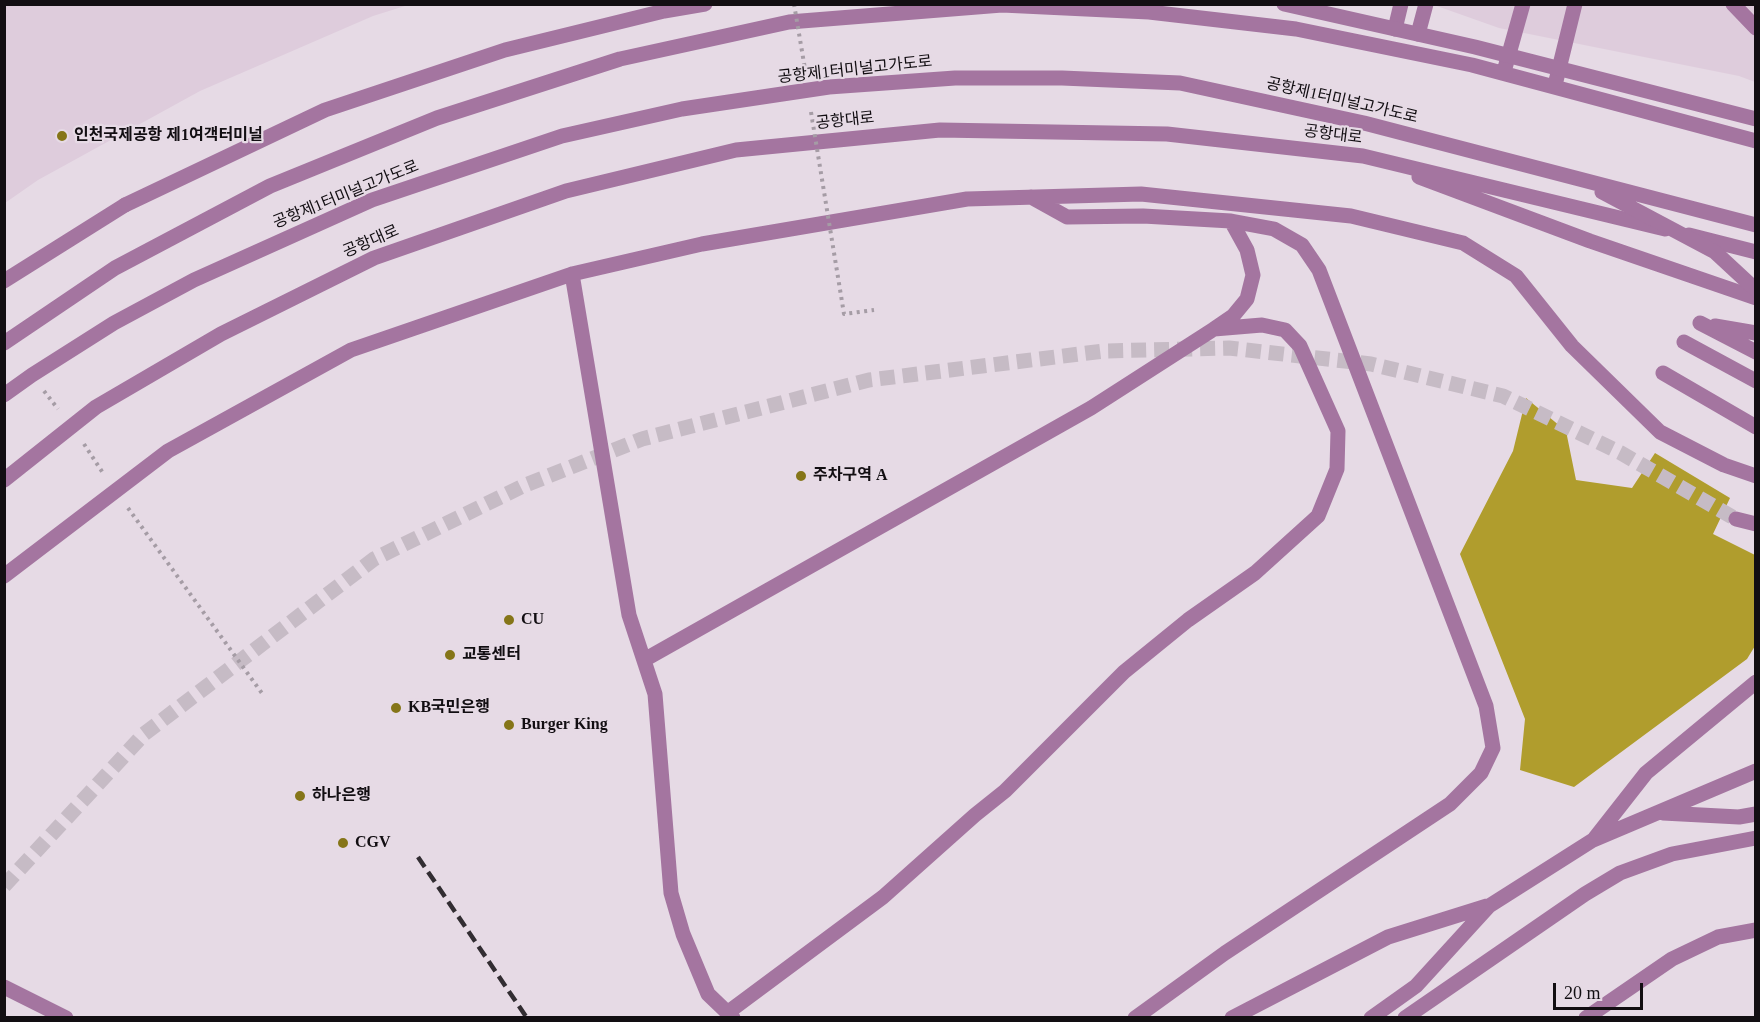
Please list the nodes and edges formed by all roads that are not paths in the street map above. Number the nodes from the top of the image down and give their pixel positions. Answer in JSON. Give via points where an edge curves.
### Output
{"nodes":[{"id":1,"x":705,"y":4,"type":"edge"},
{"id":2,"x":1284,"y":4,"type":"edge"},
{"id":3,"x":1311,"y":4,"type":"edge"},
{"id":4,"x":1401,"y":4,"type":"edge"},
{"id":5,"x":1426,"y":4,"type":"edge"},
{"id":6,"x":1523,"y":4,"type":"edge"},
{"id":7,"x":1575,"y":4,"type":"edge"},
{"id":8,"x":1733,"y":4,"type":"edge"},
{"id":9,"x":1755,"y":28,"type":"edge"},
{"id":10,"x":1395,"y":29,"type":"junction"},
{"id":11,"x":1306,"y":31,"type":"junction"},
{"id":12,"x":1418,"y":34,"type":"junction"},
{"id":13,"x":1503,"y":74,"type":"junction"},
{"id":14,"x":1554,"y":87,"type":"junction"},
{"id":15,"x":1755,"y":119,"type":"edge"},
{"id":16,"x":1755,"y":141,"type":"edge"},
{"id":17,"x":1363,"y":156,"type":"junction"},
{"id":18,"x":1578,"y":180,"type":"junction"},
{"id":19,"x":1030,"y":197,"type":"junction"},
{"id":20,"x":1231,"y":221,"type":"junction"},
{"id":21,"x":1755,"y":225,"type":"edge"},
{"id":22,"x":1755,"y":252,"type":"edge"},
{"id":23,"x":573,"y":274,"type":"junction"},
{"id":24,"x":4,"y":281,"type":"edge"},
{"id":25,"x":1755,"y":290,"type":"edge"},
{"id":26,"x":1755,"y":298,"type":"edge"},
{"id":27,"x":1214,"y":329,"type":"junction"},
{"id":28,"x":1755,"y":333,"type":"edge"},
{"id":29,"x":1684,"y":342,"type":"dead end"},
{"id":30,"x":4,"y":343,"type":"edge"},
{"id":31,"x":1755,"y":352,"type":"edge"},
{"id":32,"x":1663,"y":373,"type":"dead end"},
{"id":33,"x":1755,"y":381,"type":"edge"},
{"id":34,"x":4,"y":395,"type":"edge"},
{"id":35,"x":1755,"y":427,"type":"edge"},
{"id":36,"x":1755,"y":476,"type":"edge"},
{"id":37,"x":4,"y":480,"type":"edge"},
{"id":38,"x":1736,"y":519,"type":"tunnel mouth"},
{"id":39,"x":1755,"y":524,"type":"edge"},
{"id":40,"x":4,"y":576,"type":"edge"},
{"id":41,"x":644,"y":660,"type":"junction"},
{"id":42,"x":1755,"y":682,"type":"edge"},
{"id":43,"x":1755,"y":771,"type":"edge"},
{"id":44,"x":1660,"y":813,"type":"junction"},
{"id":45,"x":1755,"y":814,"type":"edge"},
{"id":46,"x":1755,"y":838,"type":"edge"},
{"id":47,"x":1593,"y":840,"type":"junction"},
{"id":48,"x":1489,"y":906,"type":"junction"},
{"id":49,"x":1755,"y":930,"type":"edge"},
{"id":50,"x":4,"y":987,"type":"edge"},
{"id":51,"x":730,"y":1015,"type":"edge"},
{"id":52,"x":66,"y":1017,"type":"edge"},
{"id":53,"x":1135,"y":1017,"type":"edge"},
{"id":54,"x":1232,"y":1017,"type":"edge"},
{"id":55,"x":1371,"y":1017,"type":"edge"},
{"id":56,"x":1405,"y":1017,"type":"edge"},
{"id":57,"x":1586,"y":1017,"type":"edge"}],
"edges":[{"from":1,"to":24,"type":"street","bridge":true,"via":[[505,50],[325,110],[125,205]]},
{"from":2,"to":10,"type":"street","bridge":true},
{"from":3,"to":11,"type":"street"},
{"from":4,"to":10,"type":"street"},
{"from":5,"to":12,"type":"street"},
{"from":6,"to":13,"type":"street"},
{"from":7,"to":14,"type":"street"},
{"from":8,"to":9,"type":"street"},
{"from":10,"to":12,"type":"street","bridge":true},
{"from":11,"to":13,"type":"street"},
{"from":11,"to":30,"type":"street","via":[[1149,12],[1002,5],[789,22],[620,58],[437,118],[270,186],[115,268]]},
{"from":12,"to":15,"type":"street","bridge":true},
{"from":13,"to":14,"type":"street"},
{"from":14,"to":16,"type":"street"},
{"from":17,"to":22,"type":"street","name":"공항대로"},
{"from":17,"to":26,"type":"street"},
{"from":17,"to":37,"type":"street","name":"공항대로","via":[[1167,134],[940,130],[735,150],[566,191],[374,258],[221,334],[96,407]]},
{"from":18,"to":21,"type":"street","name":"공항제1터미널고가도로","bridge":true},
{"from":18,"to":25,"type":"street","bridge":true,"via":[[1715,252]]},
{"from":18,"to":34,"type":"street","name":"공항제1터미널고가도로","bridge":true,"via":[[1364,123],[1180,83],[955,78],[829,87],[682,109],[562,136],[372,200],[194,280],[114,323]]},
{"from":19,"to":20,"type":"street","via":[[1067,217]]},
{"from":19,"to":23,"type":"street","via":[[967,199],[825,222],[702,244]]},
{"from":19,"to":36,"type":"street","via":[[1141,194],[1352,216],[1463,243],[1516,276],[1572,346],[1660,432],[1724,465]]},
{"from":20,"to":27,"type":"street","via":[[1247,250],[1253,275],[1247,299],[1233,316]]},
{"from":20,"to":53,"type":"street","via":[[1274,229],[1302,244],[1319,270],[1486,706],[1493,748],[1481,773],[1450,804]]},
{"from":23,"to":40,"type":"street","via":[[351,350],[168,450]]},
{"from":23,"to":41,"type":"street","via":[[629,615]]},
{"from":27,"to":41,"type":"street","via":[[1091,408]]},
{"from":27,"to":51,"type":"street","via":[[1262,325],[1285,330],[1300,346],[1338,431],[1337,469],[1318,516],[1255,573],[1124,672],[1005,791],[883,897]]},
{"from":28,"to":31,"type":"street","via":[[1700,323]]},
{"from":29,"to":33,"type":"street"},
{"from":32,"to":35,"type":"street"},
{"from":38,"to":39,"type":"street"},
{"from":41,"to":51,"type":"street","via":[[655,694],[672,893],[683,934],[708,994]]},
{"from":42,"to":47,"type":"street","via":[[1647,773]]},
{"from":43,"to":44,"type":"street"},
{"from":44,"to":45,"type":"street","via":[[1739,817]]},
{"from":44,"to":47,"type":"street"},
{"from":46,"to":56,"type":"street","via":[[1672,855],[1620,873]]},
{"from":47,"to":48,"type":"street"},
{"from":48,"to":54,"type":"street","via":[[1388,937]]},
{"from":48,"to":55,"type":"street","via":[[1416,986]]},
{"from":49,"to":57,"type":"street","via":[[1718,937],[1672,959]]},
{"from":50,"to":52,"type":"street"}]}
